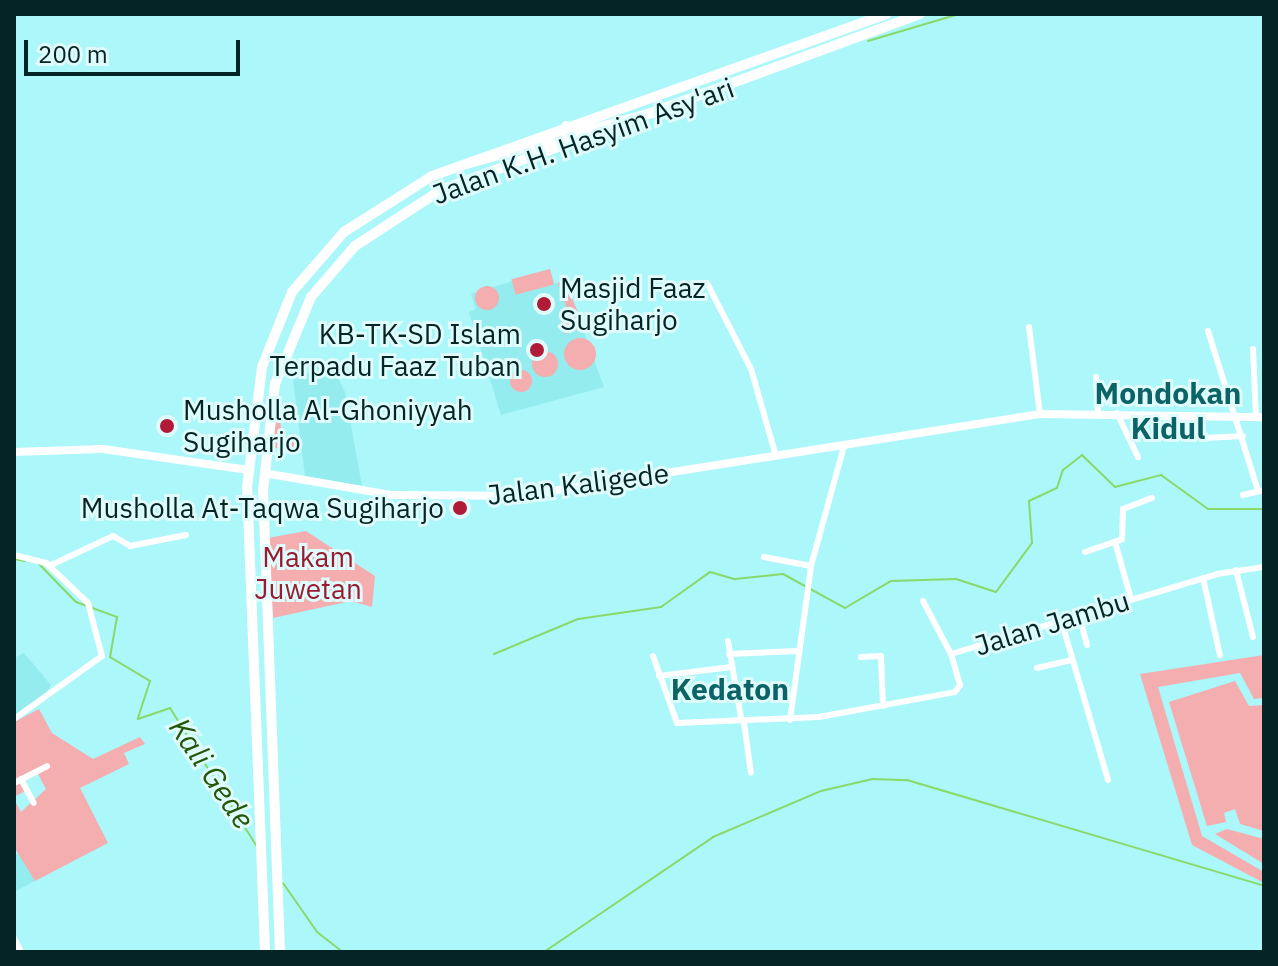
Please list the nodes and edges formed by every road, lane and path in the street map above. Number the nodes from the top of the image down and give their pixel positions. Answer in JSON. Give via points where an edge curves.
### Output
{"nodes":[{"id":1,"x":886,"y":14,"type":"edge"},
{"id":2,"x":920,"y":14,"type":"edge"},
{"id":3,"x":660,"y":111,"type":"junction"},
{"id":4,"x":566,"y":126,"type":"junction"},
{"id":5,"x":552,"y":149,"type":"junction"},
{"id":6,"x":465,"y":163,"type":"junction"},
{"id":7,"x":707,"y":283,"type":"dead end"},
{"id":8,"x":1029,"y":327,"type":"dead end"},
{"id":9,"x":1208,"y":331,"type":"dead end"},
{"id":10,"x":1253,"y":349,"type":"dead end"},
{"id":11,"x":1096,"y":377,"type":"dead end"},
{"id":12,"x":1098,"y":412,"type":"junction"},
{"id":13,"x":1117,"y":412,"type":"junction"},
{"id":14,"x":1040,"y":414,"type":"junction"},
{"id":15,"x":1238,"y":417,"type":"junction"},
{"id":16,"x":1260,"y":417,"type":"edge"},
{"id":17,"x":1243,"y":436,"type":"junction"},
{"id":18,"x":1205,"y":438,"type":"dead end"},
{"id":19,"x":844,"y":446,"type":"junction"},
{"id":20,"x":14,"y":452,"type":"edge"},
{"id":21,"x":776,"y":456,"type":"junction"},
{"id":22,"x":1138,"y":457,"type":"dead end"},
{"id":23,"x":248,"y":470,"type":"junction"},
{"id":24,"x":264,"y":473,"type":"junction"},
{"id":25,"x":1261,"y":491,"type":"edge"},
{"id":26,"x":1243,"y":495,"type":"dead end"},
{"id":27,"x":1152,"y":498,"type":"dead end"},
{"id":28,"x":186,"y":535,"type":"dead end"},
{"id":29,"x":1115,"y":542,"type":"junction"},
{"id":30,"x":263,"y":552,"type":"junction"},
{"id":31,"x":1085,"y":552,"type":"dead end"},
{"id":32,"x":14,"y":555,"type":"edge"},
{"id":33,"x":764,"y":557,"type":"dead end"},
{"id":34,"x":49,"y":566,"type":"junction"},
{"id":35,"x":811,"y":566,"type":"junction"},
{"id":36,"x":1264,"y":568,"type":"edge"},
{"id":37,"x":1236,"y":570,"type":"junction"},
{"id":38,"x":1203,"y":578,"type":"junction"},
{"id":39,"x":1131,"y":599,"type":"junction"},
{"id":40,"x":923,"y":601,"type":"dead end"},
{"id":41,"x":1079,"y":615,"type":"junction"},
{"id":42,"x":1061,"y":620,"type":"junction"},
{"id":43,"x":1253,"y":637,"type":"dead end"},
{"id":44,"x":728,"y":641,"type":"dead end"},
{"id":45,"x":254,"y":642,"type":"junction"},
{"id":46,"x":1087,"y":645,"type":"dead end"},
{"id":47,"x":798,"y":651,"type":"junction"},
{"id":48,"x":729,"y":654,"type":"junction"},
{"id":49,"x":951,"y":654,"type":"junction"},
{"id":50,"x":1220,"y":655,"type":"dead end"},
{"id":51,"x":653,"y":656,"type":"dead end"},
{"id":52,"x":861,"y":657,"type":"dead end"},
{"id":53,"x":1072,"y":660,"type":"junction"},
{"id":54,"x":731,"y":667,"type":"junction"},
{"id":55,"x":1037,"y":668,"type":"dead end"},
{"id":56,"x":659,"y":676,"type":"junction"},
{"id":57,"x":883,"y":706,"type":"junction"},
{"id":58,"x":14,"y":719,"type":"edge"},
{"id":59,"x":742,"y":720,"type":"junction"},
{"id":60,"x":790,"y":720,"type":"junction"},
{"id":61,"x":47,"y":766,"type":"dead end"},
{"id":62,"x":751,"y":773,"type":"dead end"},
{"id":63,"x":1108,"y":780,"type":"dead end"},
{"id":64,"x":18,"y":781,"type":"edge"},
{"id":65,"x":34,"y":803,"type":"dead end"},
{"id":66,"x":14,"y":940,"type":"edge"},
{"id":67,"x":20,"y":952,"type":"edge"},
{"id":68,"x":265,"y":952,"type":"edge"},
{"id":69,"x":280,"y":952,"type":"edge"}],
"edges":[{"from":1,"to":4,"type":"highway","name":"Jalan K.H. Hasyim Asy'ari"},
{"from":2,"to":3,"type":"highway","name":"Jalan K.H. Hasyim Asy'ari"},
{"from":3,"to":4,"type":"highway","via":[[644,109],[564,137]]},
{"from":3,"to":5,"type":"highway","name":"Jalan K.H. Hasyim Asy'ari"},
{"from":4,"to":6,"type":"highway","name":"Jalan K.H. Hasyim Asy'ari"},
{"from":5,"to":6,"type":"highway","via":[[556,139],[476,166]]},
{"from":5,"to":24,"type":"highway","name":"Jalan K.H. Hasyim Asy'ari","via":[[426,197],[329,273],[283,354]]},
{"from":6,"to":23,"type":"highway","name":"Jalan K.H. Hasyim Asy'ari","via":[[373,211],[297,284],[262,367]]},
{"from":7,"to":21,"type":"street","via":[[751,369]]},
{"from":8,"to":14,"type":"street"},
{"from":9,"to":15,"type":"street"},
{"from":10,"to":16,"type":"street"},
{"from":11,"to":12,"type":"street"},
{"from":12,"to":13,"type":"street","name":"Jalan Kaligede"},
{"from":12,"to":14,"type":"street","name":"Jalan Kaligede"},
{"from":13,"to":15,"type":"street","name":"Jalan Kaligede"},
{"from":13,"to":22,"type":"street"},
{"from":14,"to":19,"type":"street","name":"Jalan Kaligede"},
{"from":15,"to":16,"type":"street","name":"Jalan Kaligede"},
{"from":15,"to":17,"type":"street"},
{"from":17,"to":18,"type":"street"},
{"from":17,"to":25,"type":"street"},
{"from":19,"to":21,"type":"street","name":"Jalan Kaligede"},
{"from":19,"to":35,"type":"street"},
{"from":20,"to":23,"type":"street","via":[[103,449]]},
{"from":21,"to":24,"type":"street","name":"Jalan Kaligede","via":[[484,497],[392,495]]},
{"from":23,"to":45,"type":"highway","name":"Jalan K.H. Hasyim Asy'ari"},
{"from":24,"to":30,"type":"highway","name":"Jalan K.H. Hasyim Asy'ari"},
{"from":25,"to":26,"type":"street"},
{"from":27,"to":29,"type":"street","via":[[1123,509],[1125,535]]},
{"from":28,"to":34,"type":"street","via":[[130,546],[113,536]]},
{"from":29,"to":31,"type":"street"},
{"from":29,"to":39,"type":"street"},
{"from":30,"to":45,"type":"highway","via":[[262,646]]},
{"from":30,"to":69,"type":"highway","name":"Jalan K.H. Hasyim Asy'ari"},
{"from":32,"to":34,"type":"street"},
{"from":33,"to":35,"type":"street"},
{"from":34,"to":58,"type":"street","via":[[88,607],[102,659]]},
{"from":35,"to":47,"type":"street"},
{"from":36,"to":37,"type":"street","name":"Jalan Jambu"},
{"from":37,"to":38,"type":"street","name":"Jalan Jambu"},
{"from":37,"to":43,"type":"street"},
{"from":38,"to":39,"type":"street","name":"Jalan Jambu"},
{"from":38,"to":50,"type":"street"},
{"from":39,"to":41,"type":"street","name":"Jalan Jambu"},
{"from":40,"to":49,"type":"street"},
{"from":41,"to":42,"type":"street","name":"Jalan Jambu"},
{"from":41,"to":46,"type":"street"},
{"from":42,"to":49,"type":"street","name":"Jalan Jambu"},
{"from":42,"to":53,"type":"street"},
{"from":44,"to":48,"type":"street"},
{"from":45,"to":68,"type":"highway","name":"Jalan K.H. Hasyim Asy'ari"},
{"from":47,"to":48,"type":"street"},
{"from":47,"to":60,"type":"street"},
{"from":48,"to":54,"type":"street"},
{"from":49,"to":57,"type":"street","name":"Jalan Jambu","via":[[958,690]]},
{"from":51,"to":56,"type":"street"},
{"from":52,"to":57,"type":"street","via":[[881,656]]},
{"from":53,"to":55,"type":"street"},
{"from":53,"to":63,"type":"street"},
{"from":54,"to":56,"type":"street"},
{"from":54,"to":59,"type":"street"},
{"from":56,"to":59,"type":"street","name":"Jalan Jambu","via":[[676,723]]},
{"from":57,"to":60,"type":"street","name":"Jalan Jambu"},
{"from":59,"to":60,"type":"street","name":"Jalan Jambu"},
{"from":59,"to":62,"type":"street"},
{"from":61,"to":64,"type":"street"},
{"from":64,"to":65,"type":"street"},
{"from":66,"to":67,"type":"street"}]}
